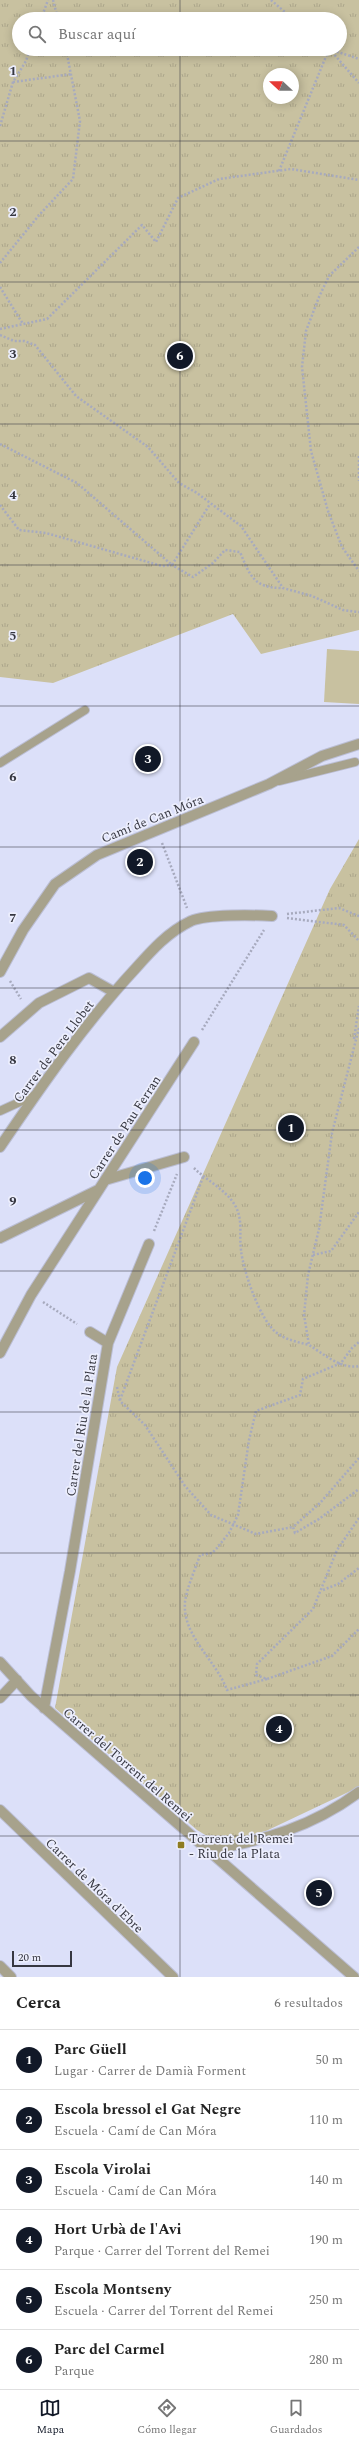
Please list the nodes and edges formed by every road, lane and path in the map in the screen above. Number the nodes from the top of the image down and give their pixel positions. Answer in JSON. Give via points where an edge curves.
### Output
{"nodes":[{"id":1,"x":48,"y":0,"type":"edge"},
{"id":2,"x":53,"y":0,"type":"edge"},
{"id":3,"x":271,"y":0,"type":"edge"},
{"id":4,"x":44,"y":12,"type":"edge"},
{"id":5,"x":56,"y":12,"type":"edge"},
{"id":6,"x":285,"y":12,"type":"edge"},
{"id":7,"x":347,"y":55,"type":"edge"},
{"id":8,"x":28,"y":56,"type":"edge"},
{"id":9,"x":68,"y":56,"type":"edge"},
{"id":10,"x":326,"y":56,"type":"edge"},
{"id":11,"x":335,"y":56,"type":"edge"},
{"id":12,"x":359,"y":59,"type":"edge"},
{"id":13,"x":72,"y":74,"type":"junction"},
{"id":14,"x":12,"y":82,"type":"junction"},
{"id":15,"x":359,"y":83,"type":"edge"},
{"id":16,"x":0,"y":126,"type":"edge"},
{"id":17,"x":278,"y":171,"type":"junction"},
{"id":18,"x":359,"y":180,"type":"edge"},
{"id":19,"x":359,"y":247,"type":"edge"},
{"id":20,"x":0,"y":264,"type":"edge"},
{"id":21,"x":0,"y":287,"type":"edge"},
{"id":22,"x":23,"y":324,"type":"junction"},
{"id":23,"x":0,"y":329,"type":"edge"},
{"id":24,"x":0,"y":335,"type":"edge"},
{"id":25,"x":0,"y":444,"type":"edge"},
{"id":26,"x":359,"y":456,"type":"edge"},
{"id":27,"x":359,"y":481,"type":"edge"},
{"id":28,"x":210,"y":504,"type":"junction"},
{"id":29,"x":0,"y":505,"type":"edge"},
{"id":30,"x":172,"y":565,"type":"junction"},
{"id":31,"x":359,"y":571,"type":"edge"},
{"id":32,"x":283,"y":588,"type":"junction"},
{"id":33,"x":359,"y":612,"type":"edge"},
{"id":34,"x":85,"y":710,"type":"dead end"},
{"id":35,"x":359,"y":744,"type":"edge"},
{"id":36,"x":355,"y":762,"type":"dead end"},
{"id":37,"x":0,"y":763,"type":"edge"},
{"id":38,"x":269,"y":784,"type":"junction"},
{"id":39,"x":157,"y":830,"type":"junction"},
{"id":40,"x":189,"y":912,"type":"dead end"},
{"id":41,"x":272,"y":916,"type":"junction"},
{"id":42,"x":359,"y":916,"type":"edge"},
{"id":43,"x":359,"y":941,"type":"edge"},
{"id":44,"x":0,"y":972,"type":"edge"},
{"id":45,"x":10,"y":981,"type":"dead end"},
{"id":46,"x":114,"y":992,"type":"junction"},
{"id":47,"x":21,"y":998,"type":"dead end"},
{"id":48,"x":359,"y":1006,"type":"edge"},
{"id":49,"x":359,"y":1028,"type":"edge"},
{"id":50,"x":0,"y":1036,"type":"edge"},
{"id":51,"x":194,"y":1042,"type":"joint"},
{"id":52,"x":353,"y":1049,"type":"junction"},
{"id":53,"x":35,"y":1095,"type":"junction"},
{"id":54,"x":0,"y":1111,"type":"edge"},
{"id":55,"x":0,"y":1147,"type":"edge"},
{"id":56,"x":184,"y":1157,"type":"junction"},
{"id":57,"x":203,"y":1177,"type":"junction"},
{"id":58,"x":106,"y":1180,"type":"junction"},
{"id":59,"x":98,"y":1190,"type":"junction"},
{"id":60,"x":359,"y":1212,"type":"edge"},
{"id":61,"x":0,"y":1238,"type":"edge"},
{"id":62,"x":149,"y":1244,"type":"joint"},
{"id":63,"x":312,"y":1255,"type":"junction"},
{"id":64,"x":31,"y":1295,"type":"junction"},
{"id":65,"x":90,"y":1332,"type":"joint"},
{"id":66,"x":359,"y":1342,"type":"edge"},
{"id":67,"x":108,"y":1343,"type":"junction"},
{"id":68,"x":309,"y":1345,"type":"junction"},
{"id":69,"x":0,"y":1353,"type":"edge"},
{"id":70,"x":341,"y":1363,"type":"junction"},
{"id":71,"x":359,"y":1366,"type":"edge"},
{"id":72,"x":359,"y":1458,"type":"edge"},
{"id":73,"x":359,"y":1489,"type":"edge"},
{"id":74,"x":359,"y":1518,"type":"edge"},
{"id":75,"x":234,"y":1525,"type":"junction"},
{"id":76,"x":293,"y":1527,"type":"junction"},
{"id":77,"x":359,"y":1568,"type":"edge"},
{"id":78,"x":323,"y":1590,"type":"junction"},
{"id":79,"x":359,"y":1629,"type":"edge"},
{"id":80,"x":0,"y":1662,"type":"edge"},
{"id":81,"x":267,"y":1679,"type":"junction"},
{"id":82,"x":17,"y":1680,"type":"junction"},
{"id":83,"x":0,"y":1698,"type":"edge"},
{"id":84,"x":44,"y":1708,"type":"junction"},
{"id":85,"x":359,"y":1792,"type":"edge"},
{"id":86,"x":0,"y":1810,"type":"edge"},
{"id":87,"x":208,"y":1850,"type":"junction"},
{"id":88,"x":0,"y":1966,"type":"edge"},
{"id":89,"x":353,"y":1976,"type":"edge"},
{"id":90,"x":11,"y":1977,"type":"edge"},
{"id":91,"x":173,"y":1977,"type":"edge"}],
"edges":[{"from":1,"to":4,"type":"path"},
{"from":2,"to":5,"type":"path"},
{"from":3,"to":6,"type":"path"},
{"from":7,"to":12,"type":"path"},
{"from":8,"to":14,"type":"path"},
{"from":9,"to":13,"type":"path"},
{"from":10,"to":17,"type":"path"},
{"from":11,"to":15,"type":"path"},
{"from":13,"to":14,"type":"path"},
{"from":13,"to":20,"type":"path","via":[[80,121],[73,179],[40,214]]},
{"from":14,"to":16,"type":"path"},
{"from":17,"to":18,"type":"path","via":[[291,169]]},
{"from":17,"to":22,"type":"path","via":[[219,179],[178,198],[156,242],[142,225],[47,319]]},
{"from":19,"to":31,"type":"path","via":[[329,276],[319,297],[306,331],[302,367],[311,451],[328,512],[342,547]]},
{"from":21,"to":22,"type":"path"},
{"from":22,"to":23,"type":"path"},
{"from":24,"to":28,"type":"path","via":[[35,345],[76,396],[148,447],[180,483]]},
{"from":25,"to":30,"type":"path","via":[[77,483]]},
{"from":26,"to":27,"type":"path"},
{"from":28,"to":30,"type":"path"},
{"from":28,"to":32,"type":"path","via":[[241,526]]},
{"from":29,"to":30,"type":"path","via":[[19,530],[46,533],[162,566]]},
{"from":30,"to":32,"type":"path","via":[[193,577],[213,563],[225,550],[240,552],[251,578],[268,588]]},
{"from":32,"to":33,"type":"path","via":[[312,596],[343,610]]},
{"from":34,"to":37,"type":"lane"},
{"from":35,"to":38,"type":"street","name":"Camí de Can Móra","via":[[322,756]]},
{"from":36,"to":38,"type":"lane"},
{"from":38,"to":39,"type":"street","name":"Camí de Can Móra"},
{"from":39,"to":40,"type":"path"},
{"from":39,"to":44,"type":"street","name":"Camí de Can Móra","via":[[97,855],[55,884],[23,930]]},
{"from":41,"to":42,"type":"path","via":[[339,908]]},
{"from":41,"to":43,"type":"path","via":[[344,925]]},
{"from":41,"to":46,"type":"street","name":"Carrer de Pere Llobet","via":[[238,915],[192,921],[162,940]]},
{"from":41,"to":51,"type":"path"},
{"from":45,"to":47,"type":"path"},
{"from":46,"to":50,"type":"street","via":[[89,978],[39,1003]]},
{"from":46,"to":53,"type":"street","name":"Carrer de Pere Llobet"},
{"from":48,"to":52,"type":"path"},
{"from":49,"to":52,"type":"path"},
{"from":51,"to":58,"type":"street","name":"Carrer de Pau Ferran"},
{"from":52,"to":63,"type":"path","via":[[332,1133]]},
{"from":53,"to":54,"type":"lane"},
{"from":53,"to":55,"type":"street","name":"Carrer de Pere Llobet"},
{"from":56,"to":57,"type":"path"},
{"from":56,"to":58,"type":"street"},
{"from":56,"to":62,"type":"path"},
{"from":57,"to":68,"type":"path","via":[[229,1196],[237,1208],[241,1222],[241,1250],[252,1289],[270,1326],[288,1339]]},
{"from":57,"to":75,"type":"path","via":[[120,1401],[144,1425],[185,1486],[211,1515]]},
{"from":58,"to":59,"type":"street","name":"Carrer de Pau Ferran"},
{"from":59,"to":61,"type":"street"},
{"from":59,"to":64,"type":"street","name":"Carrer de Pau Ferran"},
{"from":60,"to":63,"type":"path","via":[[331,1252]]},
{"from":62,"to":67,"type":"street","name":"Carrer del Riu de la Plata"},
{"from":63,"to":68,"type":"path","via":[[304,1316]]},
{"from":64,"to":65,"type":"path"},
{"from":64,"to":69,"type":"street","name":"Carrer de Pau Ferran"},
{"from":65,"to":67,"type":"street"},
{"from":66,"to":70,"type":"path"},
{"from":67,"to":84,"type":"street","name":"Carrer del Riu de la Plata"},
{"from":68,"to":70,"type":"path"},
{"from":70,"to":71,"type":"path"},
{"from":70,"to":75,"type":"path","via":[[303,1379],[300,1395],[256,1411],[248,1440],[238,1515]]},
{"from":72,"to":76,"type":"path","via":[[320,1502]]},
{"from":73,"to":76,"type":"path","via":[[313,1523],[295,1533]]},
{"from":74,"to":78,"type":"path","via":[[337,1550]]},
{"from":75,"to":76,"type":"path","via":[[256,1534]]},
{"from":75,"to":81,"type":"path","via":[[218,1548],[212,1553],[200,1555],[185,1601],[185,1616],[191,1632],[222,1676],[227,1690]]},
{"from":77,"to":78,"type":"path","via":[[338,1584]]},
{"from":78,"to":81,"type":"path","via":[[313,1609],[257,1664],[256,1675]]},
{"from":79,"to":81,"type":"path","via":[[332,1656]]},
{"from":80,"to":82,"type":"street","name":"Carrer del Torrent del Remei"},
{"from":82,"to":83,"type":"street"},
{"from":82,"to":84,"type":"street","name":"Carrer del Torrent del Remei"},
{"from":84,"to":87,"type":"street","name":"Carrer del Torrent del Remei"},
{"from":85,"to":87,"type":"street","via":[[316,1820],[292,1830],[247,1843]]},
{"from":86,"to":91,"type":"street","name":"Carrer de Móra d'Ebre"},
{"from":87,"to":89,"type":"street","name":"Carrer del Torrent del Remei"},
{"from":88,"to":90,"type":"street"}]}
